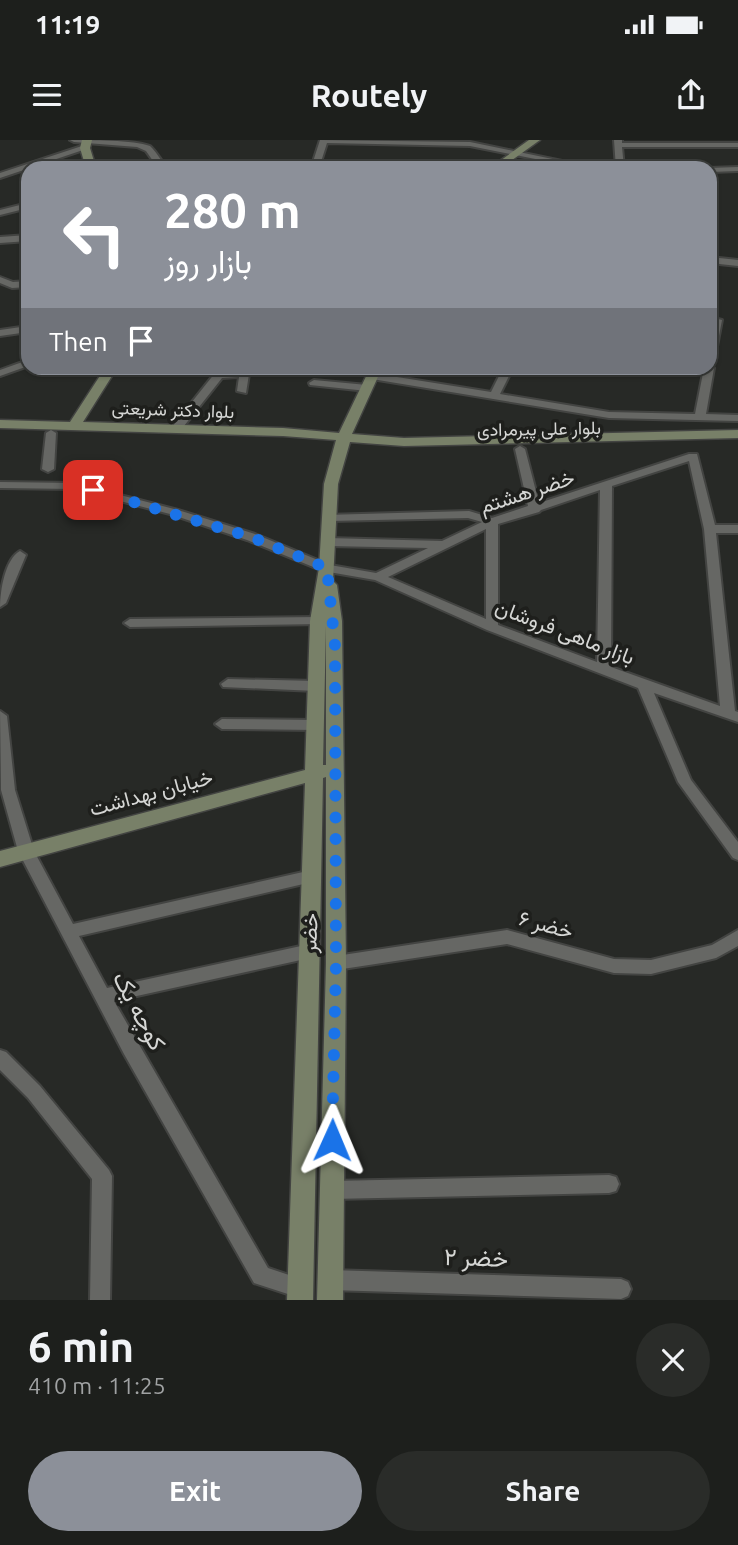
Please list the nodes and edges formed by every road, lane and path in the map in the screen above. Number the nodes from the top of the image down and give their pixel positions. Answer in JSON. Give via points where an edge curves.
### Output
{"nodes":[{"id":1,"x":74,"y":140,"type":"edge"},
{"id":2,"x":535,"y":140,"type":"edge"},
{"id":3,"x":324,"y":141,"type":"edge"},
{"id":4,"x":618,"y":142,"type":"edge"},
{"id":5,"x":86,"y":143,"type":"edge"},
{"id":6,"x":738,"y":145,"type":"edge"},
{"id":7,"x":514,"y":155,"type":"junction"},
{"id":8,"x":39,"y":161,"type":"edge"},
{"id":9,"x":90,"y":161,"type":"edge"},
{"id":10,"x":155,"y":161,"type":"edge"},
{"id":11,"x":317,"y":161,"type":"edge"},
{"id":12,"x":505,"y":161,"type":"edge"},
{"id":13,"x":550,"y":161,"type":"edge"},
{"id":14,"x":619,"y":161,"type":"edge"},
{"id":15,"x":21,"y":168,"type":"edge"},
{"id":16,"x":738,"y":169,"type":"edge"},
{"id":17,"x":717,"y":170,"type":"edge"},
{"id":18,"x":0,"y":176,"type":"edge"},
{"id":19,"x":21,"y":207,"type":"edge"},
{"id":20,"x":0,"y":213,"type":"edge"},
{"id":21,"x":21,"y":238,"type":"edge"},
{"id":22,"x":0,"y":240,"type":"edge"},
{"id":23,"x":717,"y":261,"type":"edge"},
{"id":24,"x":738,"y":263,"type":"edge"},
{"id":25,"x":0,"y":280,"type":"edge"},
{"id":26,"x":21,"y":284,"type":"edge"},
{"id":27,"x":12,"y":285,"type":"junction"},
{"id":28,"x":11,"y":296,"type":"dead end"},
{"id":29,"x":21,"y":330,"type":"edge"},
{"id":30,"x":1,"y":333,"type":"edge"},
{"id":31,"x":21,"y":366,"type":"edge"},
{"id":32,"x":0,"y":373,"type":"edge"},
{"id":33,"x":107,"y":375,"type":"edge"},
{"id":34,"x":232,"y":375,"type":"edge"},
{"id":35,"x":244,"y":375,"type":"edge"},
{"id":36,"x":504,"y":375,"type":"edge"},
{"id":37,"x":708,"y":375,"type":"edge"},
{"id":38,"x":372,"y":377,"type":"edge"},
{"id":39,"x":314,"y":383,"type":"dead end"},
{"id":40,"x":242,"y":391,"type":"dead end"},
{"id":41,"x":494,"y":396,"type":"junction"},
{"id":42,"x":700,"y":417,"type":"junction"},
{"id":43,"x":738,"y":418,"type":"edge"},
{"id":44,"x":0,"y":424,"type":"edge"},
{"id":45,"x":74,"y":426,"type":"junction"},
{"id":46,"x":176,"y":429,"type":"junction"},
{"id":47,"x":0,"y":431,"type":"edge"},
{"id":48,"x":51,"y":433,"type":"junction"},
{"id":49,"x":738,"y":433,"type":"edge"},
{"id":50,"x":282,"y":436,"type":"junction"},
{"id":51,"x":342,"y":442,"type":"junction"},
{"id":52,"x":520,"y":444,"type":"junction"},
{"id":53,"x":738,"y":444,"type":"edge"},
{"id":54,"x":48,"y":468,"type":"dead end"},
{"id":55,"x":0,"y":485,"type":"edge"},
{"id":56,"x":606,"y":486,"type":"junction"},
{"id":57,"x":535,"y":510,"type":"junction"},
{"id":58,"x":329,"y":517,"type":"junction"},
{"id":59,"x":492,"y":522,"type":"junction"},
{"id":60,"x":710,"y":529,"type":"junction"},
{"id":61,"x":738,"y":529,"type":"edge"},
{"id":62,"x":328,"y":542,"type":"junction"},
{"id":63,"x":445,"y":545,"type":"junction"},
{"id":64,"x":20,"y":555,"type":"dead end"},
{"id":65,"x":327,"y":568,"type":"junction"},
{"id":66,"x":378,"y":577,"type":"junction"},
{"id":67,"x":0,"y":603,"type":"edge"},
{"id":68,"x":318,"y":621,"type":"junction"},
{"id":69,"x":130,"y":623,"type":"dead end"},
{"id":70,"x":492,"y":627,"type":"junction"},
{"id":71,"x":604,"y":669,"type":"junction"},
{"id":72,"x":228,"y":684,"type":"dead end"},
{"id":73,"x":644,"y":685,"type":"junction"},
{"id":74,"x":316,"y":687,"type":"junction"},
{"id":75,"x":0,"y":716,"type":"edge"},
{"id":76,"x":733,"y":716,"type":"edge"},
{"id":77,"x":222,"y":724,"type":"dead end"},
{"id":78,"x":316,"y":724,"type":"junction"},
{"id":79,"x":314,"y":771,"type":"junction"},
{"id":80,"x":336,"y":771,"type":"junction"},
{"id":81,"x":26,"y":851,"type":"junction"},
{"id":82,"x":738,"y":855,"type":"edge"},
{"id":83,"x":0,"y":859,"type":"edge"},
{"id":84,"x":312,"y":876,"type":"junction"},
{"id":85,"x":69,"y":932,"type":"junction"},
{"id":86,"x":738,"y":937,"type":"edge"},
{"id":87,"x":310,"y":951,"type":"junction"},
{"id":88,"x":336,"y":963,"type":"junction"},
{"id":89,"x":102,"y":996,"type":"junction"},
{"id":90,"x":0,"y":1058,"type":"edge"},
{"id":91,"x":609,"y":1184,"type":"dead end"},
{"id":92,"x":331,"y":1190,"type":"junction"},
{"id":93,"x":621,"y":1289,"type":"dead end"},
{"id":94,"x":331,"y":1294,"type":"edge"},
{"id":95,"x":296,"y":1296,"type":"edge"},
{"id":96,"x":100,"y":1300,"type":"edge"}],
"edges":[{"from":1,"to":5,"type":"street"},
{"from":2,"to":7,"type":"main road"},
{"from":3,"to":7,"type":"street","via":[[459,144]]},
{"from":3,"to":11,"type":"street"},
{"from":4,"to":6,"type":"street"},
{"from":4,"to":14,"type":"street"},
{"from":5,"to":8,"type":"street"},
{"from":5,"to":9,"type":"main road"},
{"from":5,"to":10,"type":"street","via":[[128,140],[147,148]]},
{"from":7,"to":12,"type":"main road"},
{"from":7,"to":13,"type":"street"},
{"from":15,"to":18,"type":"street"},
{"from":16,"to":17,"type":"street"},
{"from":19,"to":20,"type":"street"},
{"from":21,"to":22,"type":"street"},
{"from":23,"to":24,"type":"street"},
{"from":25,"to":27,"type":"street"},
{"from":26,"to":27,"type":"street"},
{"from":27,"to":28,"type":"street"},
{"from":29,"to":30,"type":"street"},
{"from":31,"to":32,"type":"street"},
{"from":33,"to":45,"type":"main road"},
{"from":34,"to":46,"type":"street","via":[[219,376]]},
{"from":35,"to":40,"type":"street"},
{"from":36,"to":41,"type":"street"},
{"from":37,"to":42,"type":"street"},
{"from":38,"to":39,"type":"street"},
{"from":38,"to":41,"type":"street"},
{"from":38,"to":51,"type":"main road","name":"خضر"},
{"from":41,"to":42,"type":"street","via":[[610,415]]},
{"from":42,"to":43,"type":"street"},
{"from":44,"to":45,"type":"main road","name":"بلوار دکتر شریعتی"},
{"from":45,"to":46,"type":"main road","name":"بلوار دکتر شریعتی"},
{"from":46,"to":50,"type":"main road","name":"بلوار دکتر شریعتی"},
{"from":47,"to":48,"type":"main road","name":"بلوار دکتر شریعتی"},
{"from":48,"to":50,"type":"main road","name":"بلوار دکتر شریعتی"},
{"from":48,"to":54,"type":"street"},
{"from":49,"to":52,"type":"main road","name":"بلوار علی پیرمرادی"},
{"from":50,"to":51,"type":"main road","name":"بلوار دکتر شریعتی"},
{"from":51,"to":52,"type":"main road","name":"بلوار علی پیرمرادی","via":[[396,450]]},
{"from":51,"to":58,"type":"main road","name":"خضر","via":[[331,484]]},
{"from":52,"to":53,"type":"main road","name":"بلوار علی پیرمرادی"},
{"from":52,"to":57,"type":"street"},
{"from":55,"to":65,"type":"street","name":"بازار ماهی فروشان","via":[[74,486],[112,494],[251,537]]},
{"from":56,"to":57,"type":"street","name":"خضر هشتم"},
{"from":56,"to":60,"type":"street","name":"خضر هشتم","via":[[693,456]]},
{"from":56,"to":71,"type":"street"},
{"from":57,"to":59,"type":"street","name":"خضر هشتم"},
{"from":58,"to":59,"type":"street","via":[[469,514]]},
{"from":58,"to":62,"type":"main road","name":"خضر"},
{"from":59,"to":63,"type":"street","name":"خضر هشتم"},
{"from":59,"to":70,"type":"street"},
{"from":60,"to":61,"type":"street"},
{"from":60,"to":76,"type":"street"},
{"from":62,"to":63,"type":"street"},
{"from":62,"to":65,"type":"main road","name":"خضر"},
{"from":63,"to":66,"type":"street","name":"خضر هشتم"},
{"from":64,"to":67,"type":"street"},
{"from":65,"to":66,"type":"street","name":"بازار ماهی فروشان"},
{"from":65,"to":68,"type":"main road","name":"خضر"},
{"from":65,"to":80,"type":"main road","name":"خضر","via":[[334,621]]},
{"from":66,"to":70,"type":"street","name":"بازار ماهی فروشان"},
{"from":68,"to":69,"type":"street"},
{"from":68,"to":74,"type":"main road","name":"خضر"},
{"from":70,"to":71,"type":"street","name":"بازار ماهی فروشان"},
{"from":71,"to":73,"type":"street","name":"بازار ماهی فروشان"},
{"from":72,"to":74,"type":"street"},
{"from":73,"to":76,"type":"street"},
{"from":73,"to":82,"type":"street","name":"بازار ماهی فروشان","via":[[685,782]]},
{"from":74,"to":78,"type":"main road","name":"خضر"},
{"from":75,"to":81,"type":"street","name":"کوچه یک","via":[[8,790]]},
{"from":77,"to":78,"type":"street"},
{"from":78,"to":79,"type":"main road","name":"خضر"},
{"from":79,"to":80,"type":"main road","name":"خیابان بهداشت"},
{"from":79,"to":81,"type":"main road","name":"خیابان بهداشت"},
{"from":79,"to":84,"type":"main road","name":"خضر"},
{"from":80,"to":88,"type":"main road","name":"خضر"},
{"from":81,"to":83,"type":"main road","name":"خیابان بهداشت"},
{"from":81,"to":85,"type":"street","name":"کوچه یک"},
{"from":84,"to":85,"type":"street"},
{"from":84,"to":87,"type":"main road","name":"خضر"},
{"from":85,"to":89,"type":"street","name":"کوچه یک"},
{"from":86,"to":88,"type":"street","name":"خضر ۶","via":[[716,951],[651,967],[614,966],[507,937]]},
{"from":87,"to":89,"type":"street"},
{"from":87,"to":95,"type":"main road","name":"خضر"},
{"from":88,"to":92,"type":"main road","name":"خضر"},
{"from":89,"to":95,"type":"street","name":"کوچه یک","via":[[261,1276]]},
{"from":90,"to":96,"type":"street","via":[[102,1176]]},
{"from":91,"to":92,"type":"street"},
{"from":92,"to":94,"type":"main road","name":"خضر"},
{"from":93,"to":94,"type":"street","name":"خضر ۲"}]}
